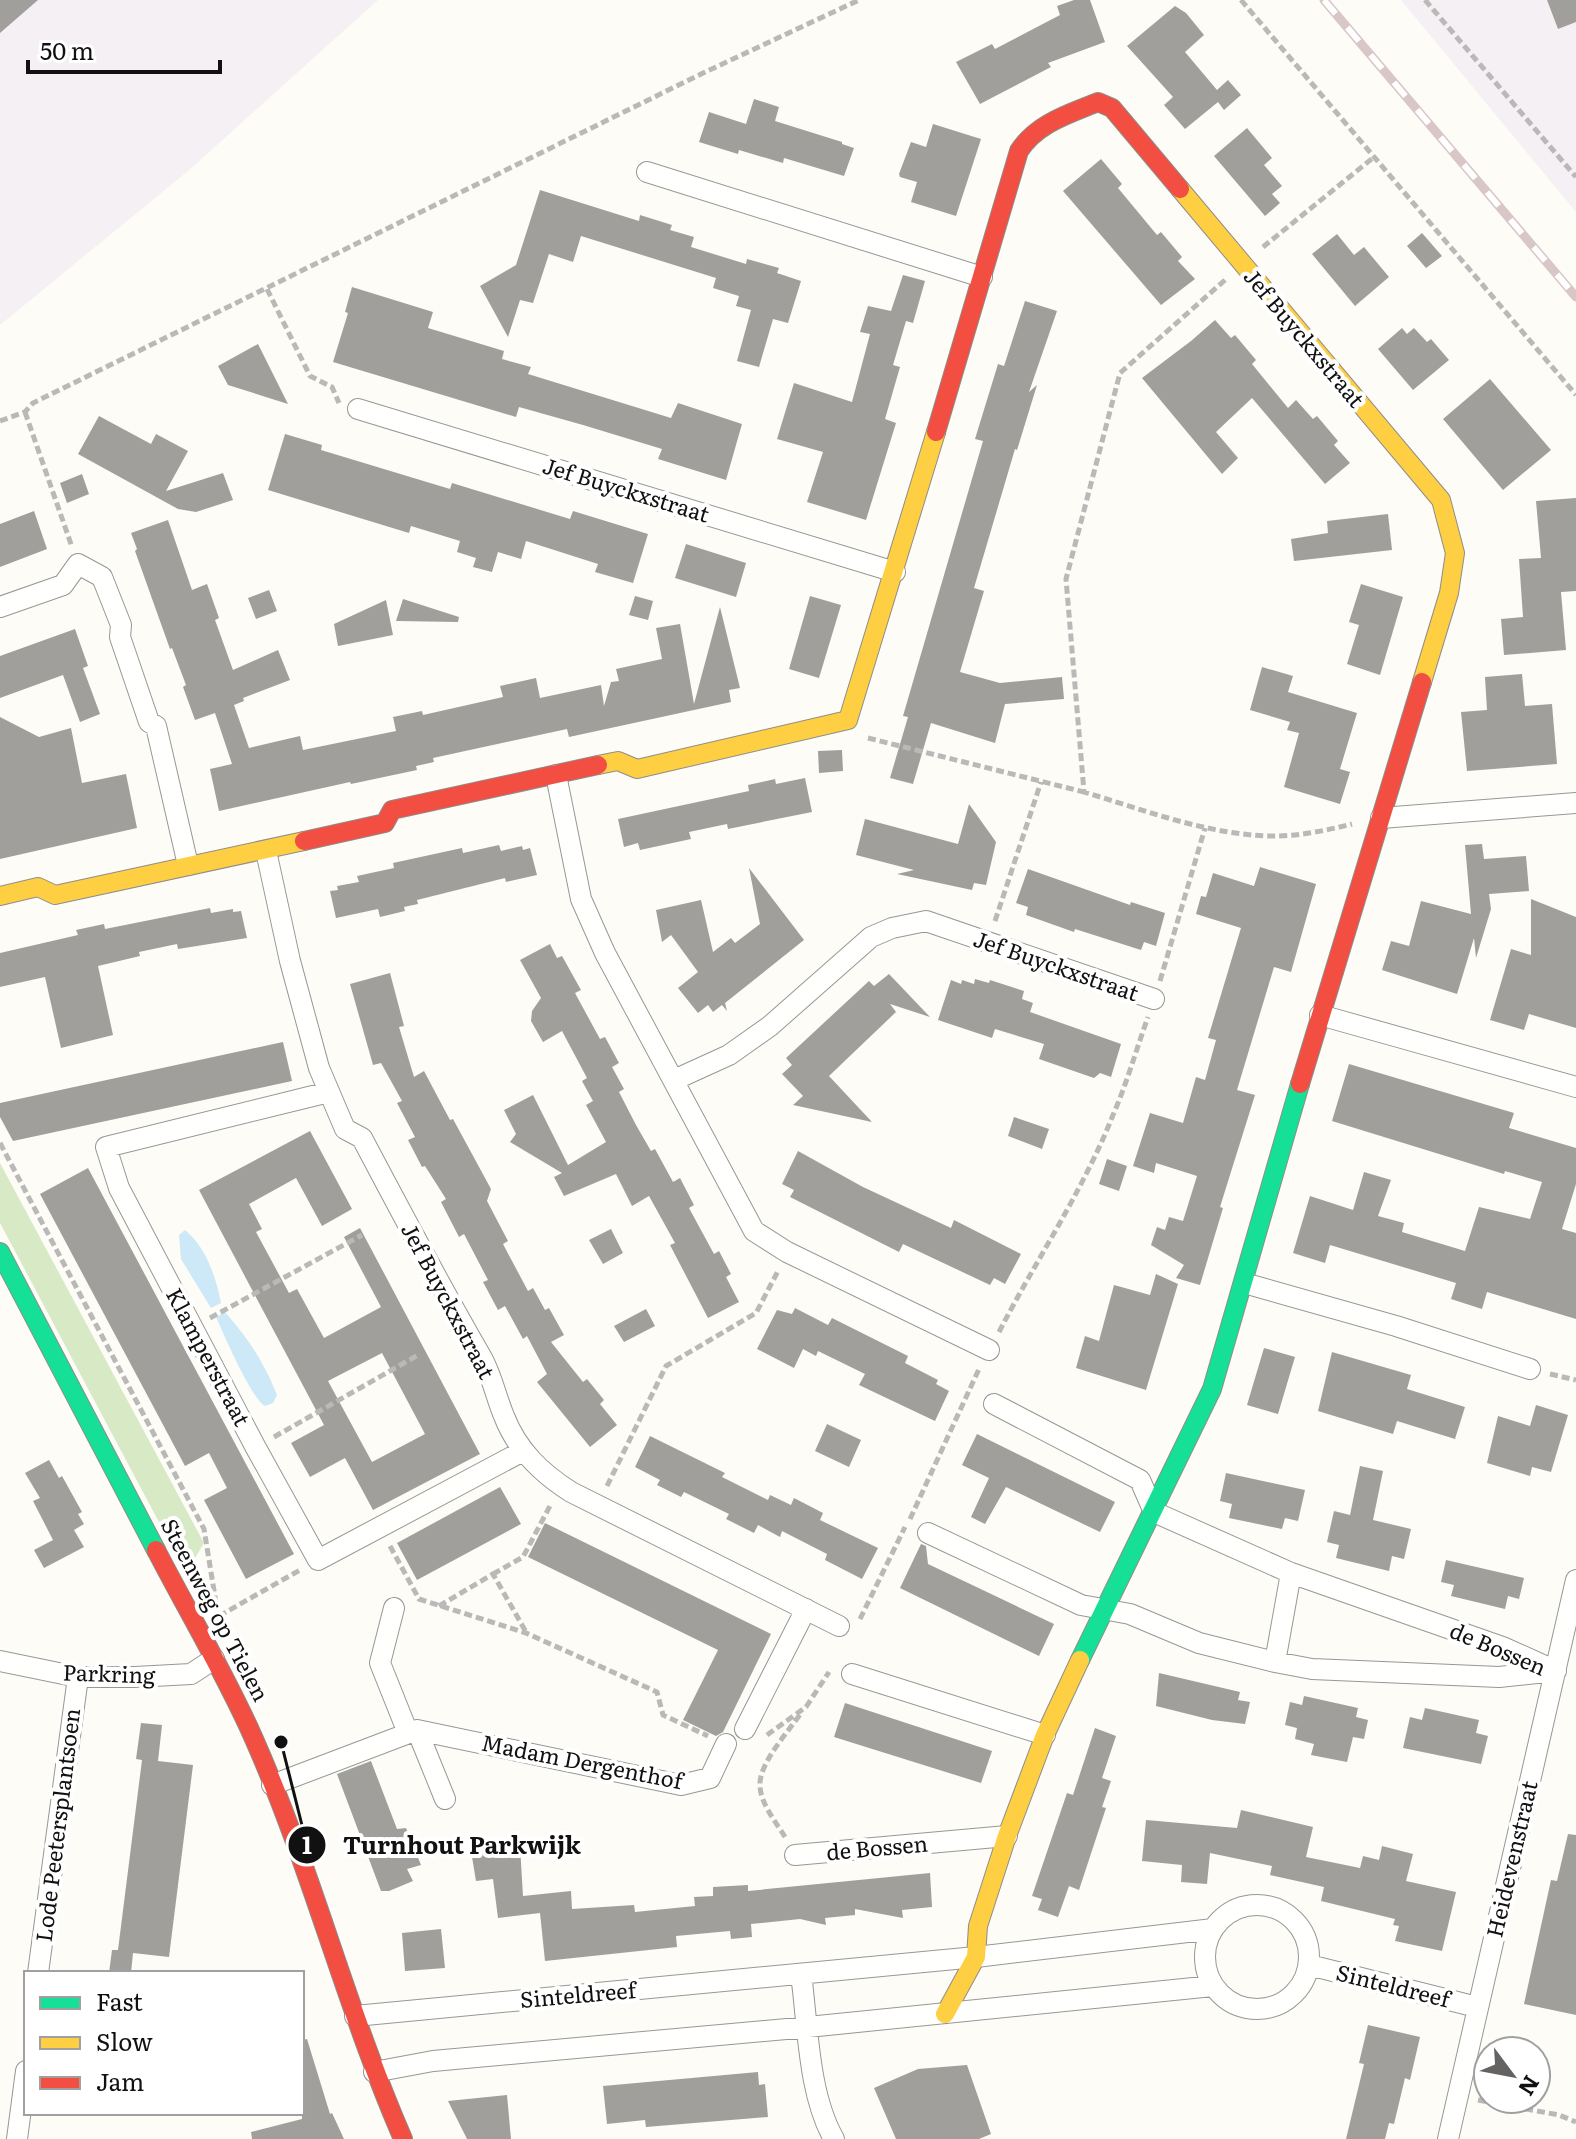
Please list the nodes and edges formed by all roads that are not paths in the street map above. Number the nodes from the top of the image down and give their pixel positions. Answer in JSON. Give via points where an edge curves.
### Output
{"nodes":[{"id":1,"x":647,"y":172,"type":"dead end"},
{"id":2,"x":982,"y":277,"type":"junction"},
{"id":3,"x":358,"y":409,"type":"road end"},
{"id":4,"x":895,"y":572,"type":"junction"},
{"id":5,"x":0,"y":607,"type":"edge"},
{"id":6,"x":556,"y":775,"type":"junction"},
{"id":7,"x":1576,"y":803,"type":"edge"},
{"id":8,"x":1381,"y":818,"type":"junction"},
{"id":9,"x":266,"y":851,"type":"junction"},
{"id":10,"x":188,"y":865,"type":"junction"},
{"id":11,"x":0,"y":896,"type":"edge"},
{"id":12,"x":1154,"y":999,"type":"road end"},
{"id":13,"x":1320,"y":1015,"type":"junction"},
{"id":14,"x":674,"y":1080,"type":"junction"},
{"id":15,"x":1576,"y":1087,"type":"edge"},
{"id":16,"x":329,"y":1092,"type":"junction"},
{"id":17,"x":0,"y":1252,"type":"edge"},
{"id":18,"x":1244,"y":1283,"type":"junction"},
{"id":19,"x":989,"y":1350,"type":"road end"},
{"id":20,"x":1530,"y":1369,"type":"dead end"},
{"id":21,"x":994,"y":1404,"type":"dead end"},
{"id":22,"x":523,"y":1451,"type":"junction"},
{"id":23,"x":1154,"y":1512,"type":"junction"},
{"id":24,"x":928,"y":1533,"type":"road end"},
{"id":25,"x":1291,"y":1573,"type":"junction"},
{"id":26,"x":1576,"y":1580,"type":"edge"},
{"id":27,"x":394,"y":1608,"type":"dead end"},
{"id":28,"x":1104,"y":1608,"type":"junction"},
{"id":29,"x":806,"y":1609,"type":"junction"},
{"id":30,"x":849,"y":1624,"type":"road end"},
{"id":31,"x":214,"y":1659,"type":"junction"},
{"id":32,"x":0,"y":1661,"type":"edge"},
{"id":33,"x":1275,"y":1662,"type":"junction"},
{"id":34,"x":845,"y":1667,"type":"road end"},
{"id":35,"x":1556,"y":1671,"type":"junction"},
{"id":36,"x":78,"y":1677,"type":"junction"},
{"id":37,"x":745,"y":1729,"type":"road end"},
{"id":38,"x":412,"y":1731,"type":"junction"},
{"id":39,"x":1045,"y":1735,"type":"junction"},
{"id":40,"x":726,"y":1744,"type":"road end"},
{"id":41,"x":272,"y":1785,"type":"junction"},
{"id":42,"x":445,"y":1799,"type":"dead end"},
{"id":43,"x":1007,"y":1836,"type":"junction"},
{"id":44,"x":795,"y":1855,"type":"road end"},
{"id":45,"x":1213,"y":1929,"type":"junction"},
{"id":46,"x":976,"y":1957,"type":"junction"},
{"id":47,"x":1309,"y":1965,"type":"junction"},
{"id":48,"x":38,"y":1971,"type":"edge"},
{"id":49,"x":801,"y":1974,"type":"junction"},
{"id":50,"x":1213,"y":1986,"type":"junction"},
{"id":51,"x":1477,"y":2007,"type":"junction"},
{"id":52,"x":945,"y":2014,"type":"junction"},
{"id":53,"x":355,"y":2016,"type":"junction"},
{"id":54,"x":808,"y":2027,"type":"junction"},
{"id":55,"x":374,"y":2072,"type":"junction"},
{"id":56,"x":24,"y":2086,"type":"edge"},
{"id":57,"x":17,"y":2139,"type":"edge"},
{"id":58,"x":403,"y":2139,"type":"edge"},
{"id":59,"x":834,"y":2139,"type":"edge"},
{"id":60,"x":1448,"y":2139,"type":"edge"}],
"edges":[{"from":1,"to":2,"type":"street"},
{"from":2,"to":4,"type":"street","name":"Jef Buyckxstraat"},
{"from":2,"to":8,"type":"street","name":"Jef Buyckxstraat","via":[[1024,140],[1098,102],[1112,108],[1441,500],[1455,553],[1449,593]]},
{"from":3,"to":4,"type":"street","name":"Jef Buyckxstraat"},
{"from":4,"to":6,"type":"street","name":"Jef Buyckxstraat","via":[[848,720],[637,769],[618,761]]},
{"from":5,"to":10,"type":"street","via":[[63,585],[78,564],[102,577],[149,722],[156,726]]},
{"from":6,"to":9,"type":"street","via":[[392,810],[385,823]]},
{"from":6,"to":14,"type":"street","via":[[581,899]]},
{"from":7,"to":8,"type":"street"},
{"from":8,"to":13,"type":"street","name":"Jef Buyckxstraat"},
{"from":9,"to":10,"type":"street"},
{"from":9,"to":16,"type":"street","name":"Jef Buyckxstraat","via":[[290,961]]},
{"from":10,"to":11,"type":"street","via":[[55,895],[38,887]]},
{"from":12,"to":14,"type":"street","name":"Jef Buyckxstraat","via":[[926,921],[871,937],[770,1026]]},
{"from":13,"to":15,"type":"street"},
{"from":13,"to":18,"type":"street","name":"Jef Buyckxstraat"},
{"from":14,"to":19,"type":"street","via":[[754,1231]]},
{"from":16,"to":22,"type":"street","name":"Jef Buyckxstraat","via":[[345,1129],[362,1138],[484,1362],[505,1420]]},
{"from":16,"to":22,"type":"street","name":"Klamperstraat","via":[[106,1147],[119,1188],[256,1448],[318,1560]]},
{"from":17,"to":31,"type":"street","name":"Steenweg op Tielen"},
{"from":18,"to":20,"type":"street"},
{"from":18,"to":23,"type":"street","name":"Jef Buyckxstraat","via":[[1212,1389]]},
{"from":21,"to":23,"type":"street","via":[[1140,1480]]},
{"from":22,"to":29,"type":"street","name":"Jef Buyckxstraat","via":[[561,1485]]},
{"from":23,"to":25,"type":"street","name":"de Bossen"},
{"from":23,"to":28,"type":"street"},
{"from":24,"to":28,"type":"street","name":"de Bossen","via":[[1081,1605]]},
{"from":25,"to":33,"type":"street"},
{"from":25,"to":35,"type":"street","name":"de Bossen"},
{"from":26,"to":35,"type":"street","name":"Heidevenstraat"},
{"from":27,"to":38,"type":"street","via":[[380,1663]]},
{"from":28,"to":33,"type":"street","name":"de Bossen","via":[[1199,1643]]},
{"from":28,"to":39,"type":"street"},
{"from":29,"to":30,"type":"street","name":"Jef Buyckxstraat"},
{"from":29,"to":37,"type":"street"},
{"from":31,"to":36,"type":"street","name":"Parkring","via":[[191,1674]]},
{"from":31,"to":41,"type":"street","name":"Steenweg op Tielen"},
{"from":32,"to":36,"type":"street","name":"Parkring"},
{"from":33,"to":35,"type":"street","name":"de Bossen","via":[[1312,1669],[1499,1677]]},
{"from":34,"to":39,"type":"street"},
{"from":35,"to":51,"type":"street","name":"Heidevenstraat"},
{"from":36,"to":48,"type":"street","name":"Lode Peetersplantsoen"},
{"from":38,"to":40,"type":"street","name":"Madam Dergenthof","via":[[681,1785],[710,1778]]},
{"from":38,"to":41,"type":"street"},
{"from":38,"to":42,"type":"street"},
{"from":39,"to":43,"type":"street"},
{"from":41,"to":53,"type":"street","name":"Steenweg op Tielen"},
{"from":43,"to":44,"type":"street","name":"de Bossen"},
{"from":43,"to":46,"type":"street","via":[[978,1926]]},
{"from":45,"to":46,"type":"street","name":"Sinteldreef"},
{"from":45,"to":47,"type":"street","name":"Sinteldreef","via":[[1246,1905],[1274,1907],[1305,1934]]},
{"from":45,"to":50,"type":"street","via":[[1205,1947],[1205,1968]]},
{"from":46,"to":49,"type":"street","name":"Sinteldreef"},
{"from":46,"to":52,"type":"street"},
{"from":47,"to":50,"type":"street","name":"Sinteldreef","via":[[1290,1999],[1263,2010],[1235,2005]]},
{"from":47,"to":51,"type":"street","name":"Sinteldreef"},
{"from":49,"to":53,"type":"street","name":"Sinteldreef"},
{"from":49,"to":54,"type":"street"},
{"from":50,"to":52,"type":"street"},
{"from":51,"to":60,"type":"street","name":"Heidevenstraat"},
{"from":52,"to":54,"type":"street"},
{"from":53,"to":55,"type":"street","name":"Steenweg op Tielen"},
{"from":54,"to":55,"type":"street","via":[[433,2061]]},
{"from":54,"to":59,"type":"street","via":[[815,2082]]},
{"from":55,"to":58,"type":"street","name":"Steenweg op Tielen"},
{"from":56,"to":57,"type":"street"}]}
